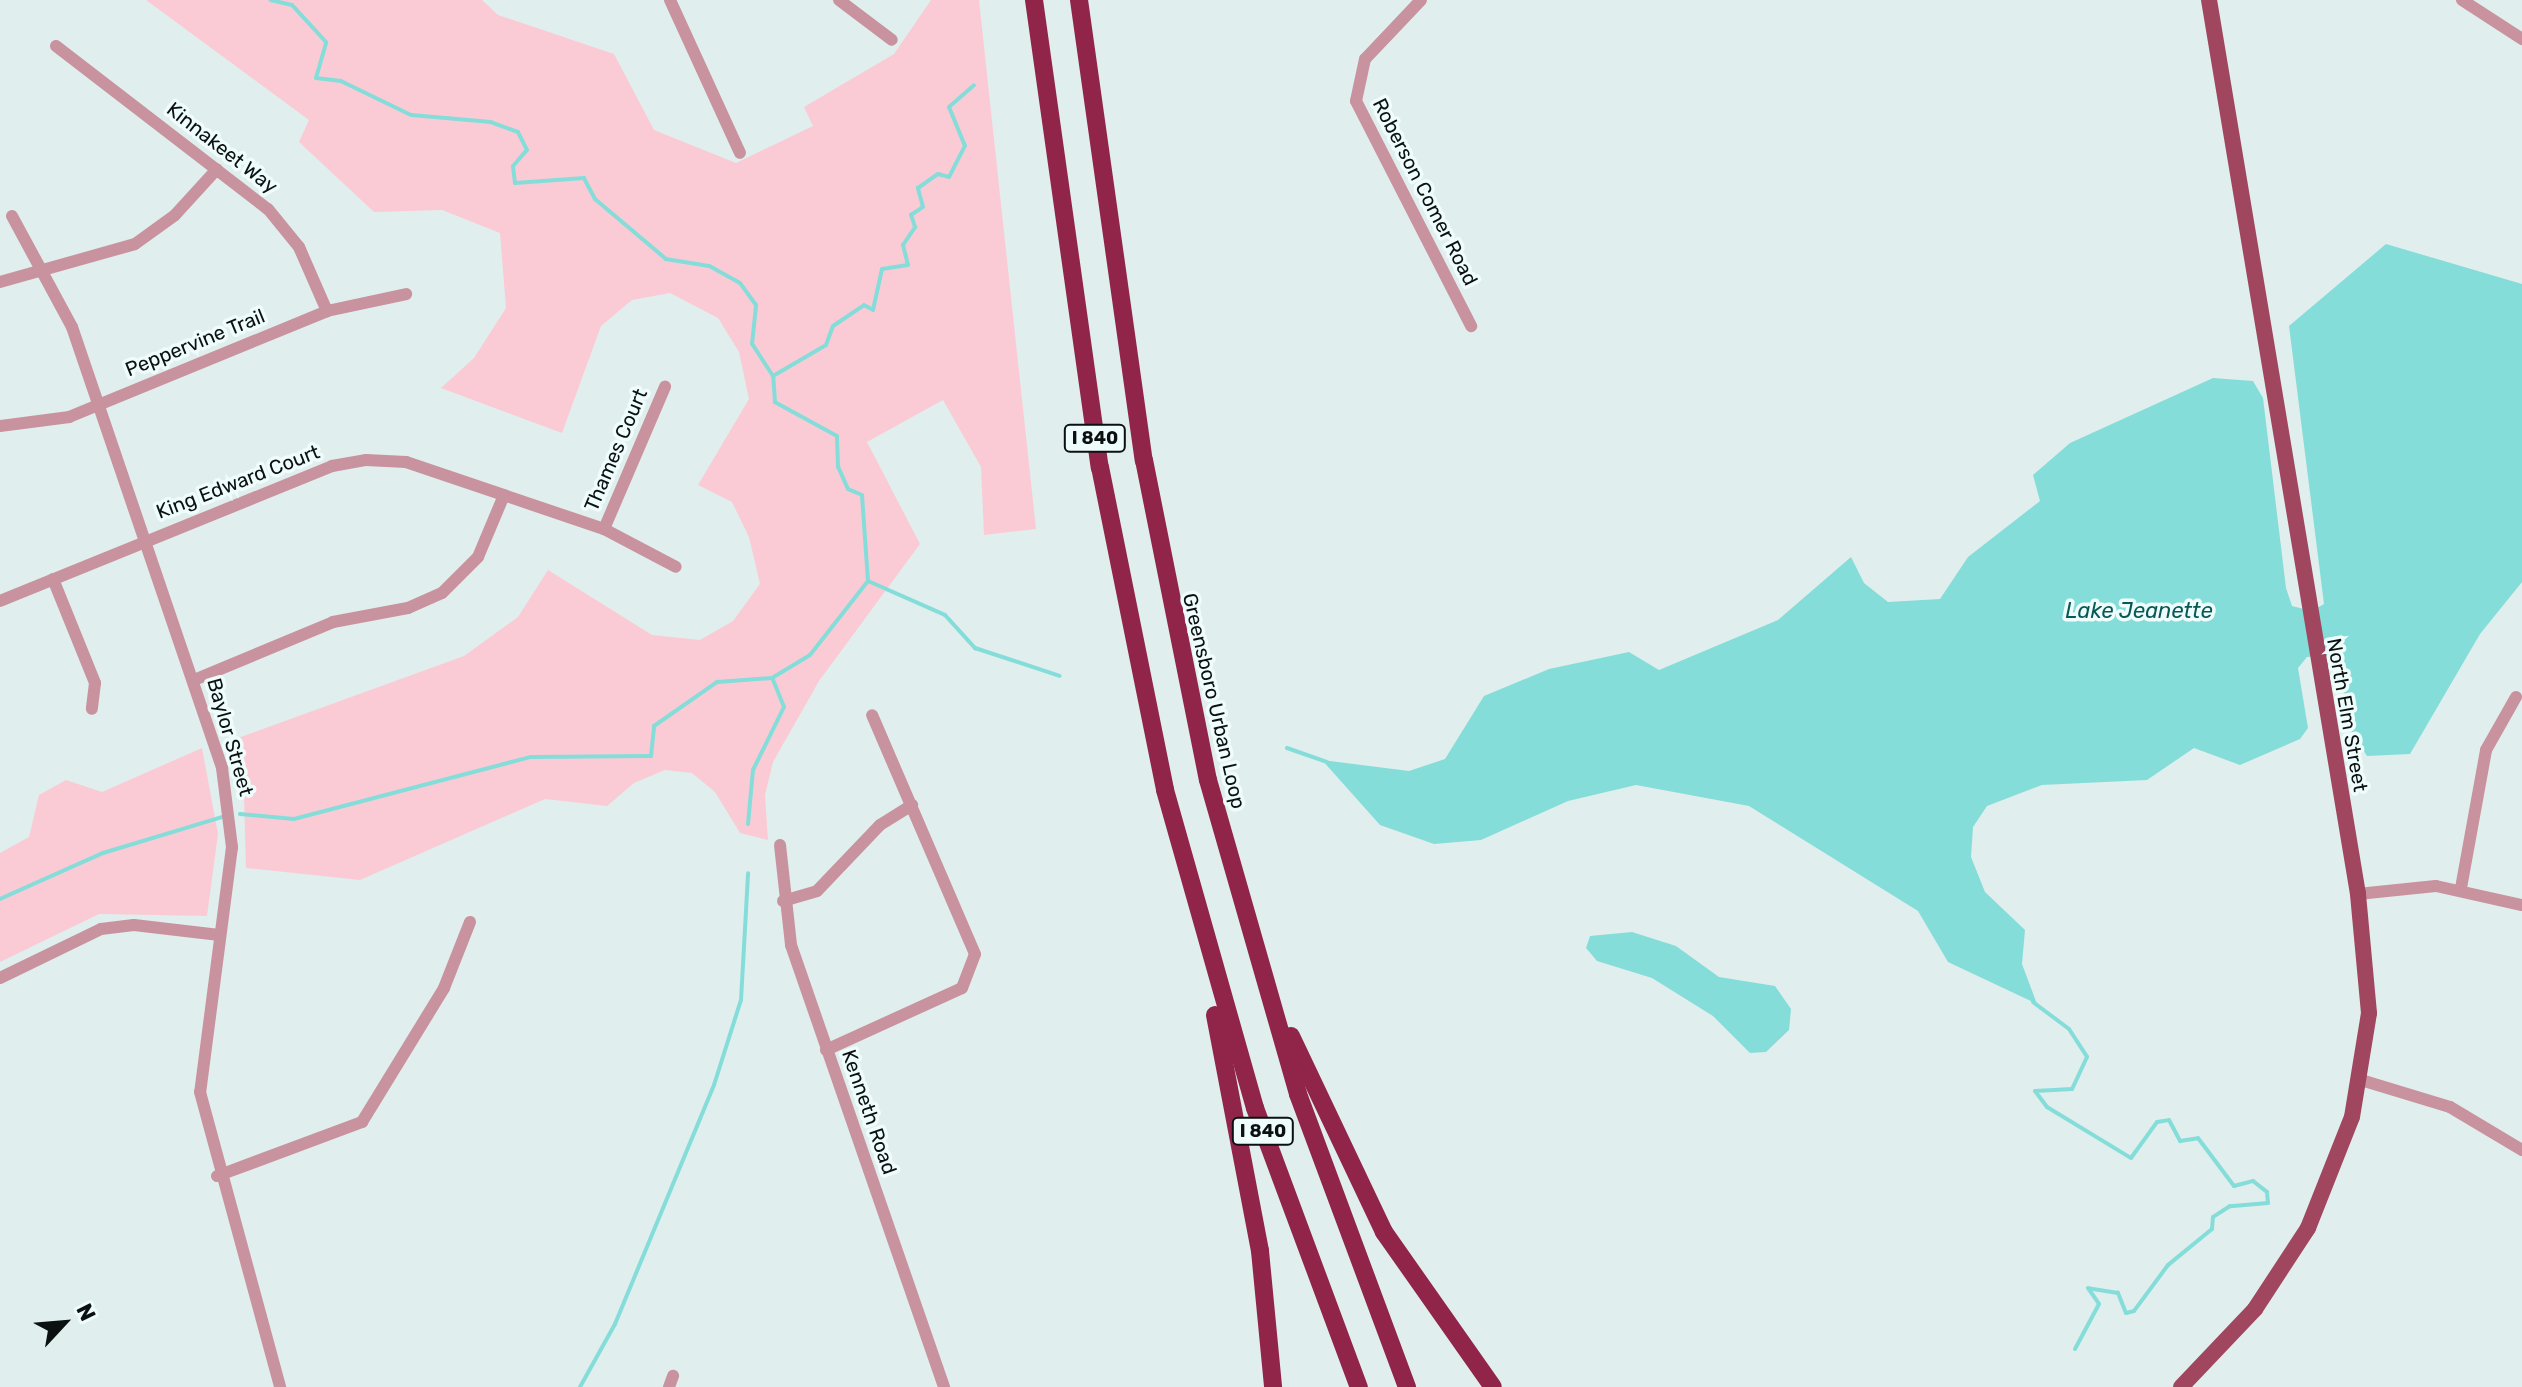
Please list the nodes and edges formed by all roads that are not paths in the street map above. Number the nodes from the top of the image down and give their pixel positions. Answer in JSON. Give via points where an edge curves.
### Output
{"nodes":[{"id":1,"x":670,"y":0,"type":"edge"},
{"id":2,"x":839,"y":0,"type":"edge"},
{"id":3,"x":1034,"y":0,"type":"edge"},
{"id":4,"x":1079,"y":0,"type":"edge"},
{"id":5,"x":1421,"y":0,"type":"edge"},
{"id":6,"x":2209,"y":0,"type":"edge"},
{"id":7,"x":2462,"y":0,"type":"edge"},
{"id":8,"x":2522,"y":39,"type":"edge"},
{"id":9,"x":892,"y":40,"type":"dead end"},
{"id":10,"x":56,"y":46,"type":"dead end"},
{"id":11,"x":740,"y":153,"type":"dead end"},
{"id":12,"x":217,"y":169,"type":"junction"},
{"id":13,"x":12,"y":216,"type":"dead end"},
{"id":14,"x":45,"y":274,"type":"junction"},
{"id":15,"x":0,"y":282,"type":"edge"},
{"id":16,"x":406,"y":294,"type":"dead end"},
{"id":17,"x":327,"y":311,"type":"junction"},
{"id":18,"x":1471,"y":326,"type":"dead end"},
{"id":19,"x":665,"y":387,"type":"dead end"},
{"id":20,"x":98,"y":404,"type":"junction"},
{"id":21,"x":0,"y":426,"type":"edge"},
{"id":22,"x":504,"y":495,"type":"junction"},
{"id":23,"x":604,"y":529,"type":"junction"},
{"id":24,"x":147,"y":540,"type":"junction"},
{"id":25,"x":676,"y":567,"type":"dead end"},
{"id":26,"x":53,"y":579,"type":"junction"},
{"id":27,"x":0,"y":601,"type":"edge"},
{"id":28,"x":194,"y":680,"type":"junction"},
{"id":29,"x":2516,"y":697,"type":"dead end"},
{"id":30,"x":92,"y":709,"type":"dead end"},
{"id":31,"x":872,"y":715,"type":"dead end"},
{"id":32,"x":912,"y":805,"type":"junction"},
{"id":33,"x":780,"y":845,"type":"dead end"},
{"id":34,"x":1185,"y":870,"type":"junction"},
{"id":35,"x":2461,"y":888,"type":"junction"},
{"id":36,"x":2358,"y":894,"type":"junction"},
{"id":37,"x":783,"y":901,"type":"junction"},
{"id":38,"x":2522,"y":905,"type":"edge"},
{"id":39,"x":470,"y":922,"type":"dead end"},
{"id":40,"x":219,"y":935,"type":"junction"},
{"id":41,"x":1250,"y":938,"type":"junction"},
{"id":42,"x":0,"y":978,"type":"edge"},
{"id":43,"x":826,"y":1050,"type":"junction"},
{"id":44,"x":2361,"y":1080,"type":"junction"},
{"id":45,"x":2522,"y":1150,"type":"edge"},
{"id":46,"x":217,"y":1176,"type":"junction"},
{"id":47,"x":280,"y":1387,"type":"edge"},
{"id":48,"x":944,"y":1387,"type":"edge"},
{"id":49,"x":1273,"y":1387,"type":"edge"},
{"id":50,"x":1359,"y":1387,"type":"edge"},
{"id":51,"x":1407,"y":1387,"type":"edge"},
{"id":52,"x":1493,"y":1387,"type":"edge"},
{"id":53,"x":2181,"y":1387,"type":"edge"}],
"edges":[{"from":1,"to":11,"type":"street"},
{"from":2,"to":9,"type":"street"},
{"from":3,"to":34,"type":"highway","number":"I 840","via":[[1111,536]]},
{"from":4,"to":41,"type":"highway","name":"Greensboro Urban Loop","number":"I 840","via":[[1160,555]]},
{"from":5,"to":18,"type":"street","name":"Roberson Comer Road","via":[[1365,59],[1356,101]]},
{"from":6,"to":36,"type":"main road","name":"North Elm Street"},
{"from":7,"to":8,"type":"street"},
{"from":10,"to":12,"type":"street","name":"Kinnakeet Way"},
{"from":12,"to":14,"type":"street","via":[[145,238]]},
{"from":12,"to":17,"type":"street","name":"Kinnakeet Way","via":[[285,227]]},
{"from":13,"to":14,"type":"street","name":"Baylor Street"},
{"from":14,"to":15,"type":"street"},
{"from":14,"to":20,"type":"street","name":"Baylor Street"},
{"from":16,"to":17,"type":"street","name":"Peppervine Trail"},
{"from":17,"to":20,"type":"street","name":"Peppervine Trail"},
{"from":19,"to":23,"type":"street","name":"Thames Court"},
{"from":20,"to":21,"type":"street","name":"Peppervine Trail","via":[[41,425]]},
{"from":20,"to":24,"type":"street","name":"Baylor Street"},
{"from":22,"to":23,"type":"street","name":"King Edward Court"},
{"from":22,"to":24,"type":"street","name":"King Edward Court","via":[[406,462],[366,460],[332,466]]},
{"from":22,"to":28,"type":"street","via":[[478,557],[442,593],[408,608],[333,622]]},
{"from":23,"to":25,"type":"street","name":"King Edward Court"},
{"from":24,"to":26,"type":"street","name":"King Edward Court"},
{"from":24,"to":28,"type":"street","name":"Baylor Street"},
{"from":26,"to":27,"type":"street","name":"King Edward Court"},
{"from":26,"to":30,"type":"street","via":[[95,683]]},
{"from":28,"to":40,"type":"street","name":"Baylor Street","via":[[230,813]]},
{"from":29,"to":35,"type":"street","via":[[2486,750]]},
{"from":31,"to":32,"type":"street"},
{"from":32,"to":37,"type":"street","via":[[880,825],[817,891]]},
{"from":32,"to":43,"type":"street","via":[[975,954],[962,988]]},
{"from":33,"to":37,"type":"street","name":"Kenneth Road"},
{"from":34,"to":49,"type":"highway","via":[[1255,1220]]},
{"from":34,"to":50,"type":"highway","number":"I 840","via":[[1255,1108]]},
{"from":35,"to":36,"type":"street"},
{"from":35,"to":38,"type":"street"},
{"from":36,"to":44,"type":"main road","name":"North Elm Street","via":[[2369,978]]},
{"from":37,"to":43,"type":"street","name":"Kenneth Road"},
{"from":39,"to":46,"type":"street","via":[[444,988],[362,1122]]},
{"from":40,"to":42,"type":"street","via":[[146,925],[101,929]]},
{"from":40,"to":46,"type":"street","name":"Baylor Street","via":[[200,1092]]},
{"from":41,"to":51,"type":"highway","name":"Greensboro Urban Loop","number":"I 840","via":[[1324,1171]]},
{"from":41,"to":52,"type":"highway","via":[[1365,1199],[1422,1294]]},
{"from":43,"to":48,"type":"street","name":"Kenneth Road"},
{"from":44,"to":45,"type":"street","via":[[2450,1107]]},
{"from":44,"to":53,"type":"main road","name":"North Elm Street","via":[[2339,1157],[2300,1243],[2241,1326]]},
{"from":46,"to":47,"type":"street","name":"Baylor Street"}]}
